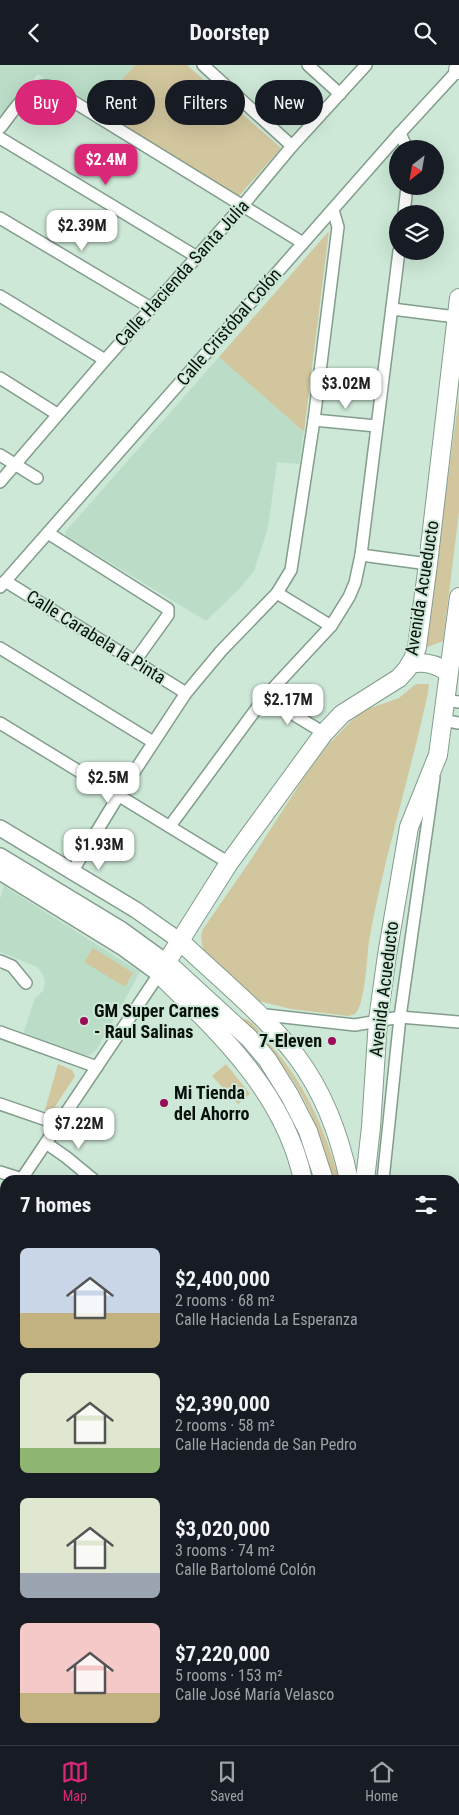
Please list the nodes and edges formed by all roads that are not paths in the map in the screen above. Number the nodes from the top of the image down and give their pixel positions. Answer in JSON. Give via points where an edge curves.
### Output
{"nodes":[{"id":1,"x":203,"y":65,"type":"edge"},
{"id":2,"x":308,"y":65,"type":"edge"},
{"id":3,"x":366,"y":65,"type":"edge"},
{"id":4,"x":459,"y":69,"type":"edge"},
{"id":5,"x":340,"y":94,"type":"junction"},
{"id":6,"x":0,"y":128,"type":"edge"},
{"id":7,"x":400,"y":133,"type":"junction"},
{"id":8,"x":0,"y":138,"type":"edge"},
{"id":9,"x":404,"y":140,"type":"edge"},
{"id":10,"x":292,"y":146,"type":"junction"},
{"id":11,"x":243,"y":205,"type":"junction"},
{"id":12,"x":333,"y":210,"type":"junction"},
{"id":13,"x":0,"y":218,"type":"edge"},
{"id":14,"x":303,"y":243,"type":"junction"},
{"id":15,"x":198,"y":257,"type":"junction"},
{"id":16,"x":398,"y":260,"type":"edge"},
{"id":17,"x":0,"y":296,"type":"edge"},
{"id":18,"x":459,"y":298,"type":"edge"},
{"id":19,"x":151,"y":308,"type":"junction"},
{"id":20,"x":392,"y":309,"type":"junction"},
{"id":21,"x":456,"y":317,"type":"junction"},
{"id":22,"x":104,"y":360,"type":"junction"},
{"id":23,"x":0,"y":378,"type":"edge"},
{"id":24,"x":57,"y":414,"type":"junction"},
{"id":25,"x":314,"y":420,"type":"junction"},
{"id":26,"x":376,"y":426,"type":"junction"},
{"id":27,"x":0,"y":455,"type":"edge"},
{"id":28,"x":16,"y":464,"type":"junction"},
{"id":29,"x":37,"y":478,"type":"dead end"},
{"id":30,"x":0,"y":483,"type":"edge"},
{"id":31,"x":48,"y":533,"type":"junction"},
{"id":32,"x":361,"y":555,"type":"junction"},
{"id":33,"x":428,"y":564,"type":"junction"},
{"id":34,"x":3,"y":584,"type":"edge"},
{"id":35,"x":277,"y":593,"type":"junction"},
{"id":36,"x":459,"y":597,"type":"edge"},
{"id":37,"x":331,"y":626,"type":"junction"},
{"id":38,"x":416,"y":647,"type":"junction"},
{"id":39,"x":0,"y":648,"type":"edge"},
{"id":40,"x":452,"y":650,"type":"junction"},
{"id":41,"x":135,"y":661,"type":"junction"},
{"id":42,"x":410,"y":664,"type":"junction"},
{"id":43,"x":448,"y":672,"type":"junction"},
{"id":44,"x":186,"y":693,"type":"junction"},
{"id":45,"x":264,"y":697,"type":"junction"},
{"id":46,"x":452,"y":701,"type":"edge"},
{"id":47,"x":451,"y":721,"type":"edge"},
{"id":48,"x":0,"y":723,"type":"edge"},
{"id":49,"x":324,"y":733,"type":"junction"},
{"id":50,"x":153,"y":743,"type":"junction"},
{"id":51,"x":438,"y":755,"type":"junction"},
{"id":52,"x":119,"y":795,"type":"junction"},
{"id":53,"x":170,"y":826,"type":"junction"},
{"id":54,"x":0,"y":828,"type":"edge"},
{"id":55,"x":0,"y":856,"type":"edge"},
{"id":56,"x":230,"y":863,"type":"junction"},
{"id":57,"x":0,"y":872,"type":"edge"},
{"id":58,"x":72,"y":872,"type":"junction"},
{"id":59,"x":180,"y":941,"type":"junction"},
{"id":60,"x":0,"y":961,"type":"edge"},
{"id":61,"x":163,"y":968,"type":"junction"},
{"id":62,"x":26,"y":983,"type":"dead end"},
{"id":63,"x":193,"y":986,"type":"junction"},
{"id":64,"x":257,"y":1014,"type":"junction"},
{"id":65,"x":400,"y":1017,"type":"junction"},
{"id":66,"x":378,"y":1021,"type":"junction"},
{"id":67,"x":459,"y":1022,"type":"edge"},
{"id":68,"x":0,"y":1032,"type":"edge"},
{"id":69,"x":97,"y":1067,"type":"junction"},
{"id":70,"x":0,"y":1104,"type":"edge"},
{"id":71,"x":58,"y":1124,"type":"junction"},
{"id":72,"x":46,"y":1143,"type":"junction"},
{"id":73,"x":24,"y":1175,"type":"edge"},
{"id":74,"x":88,"y":1175,"type":"edge"},
{"id":75,"x":302,"y":1175,"type":"edge"},
{"id":76,"x":322,"y":1175,"type":"edge"},
{"id":77,"x":348,"y":1175,"type":"edge"},
{"id":78,"x":366,"y":1175,"type":"edge"},
{"id":79,"x":384,"y":1175,"type":"edge"}],
"edges":[{"from":1,"to":10,"type":"street"},
{"from":2,"to":5,"type":"street"},
{"from":3,"to":5,"type":"street","name":"Calle Hacienda Santa Julia"},
{"from":4,"to":7,"type":"street","name":"Calle Cristóbal Colón"},
{"from":5,"to":10,"type":"street","name":"Calle Hacienda Santa Julia"},
{"from":6,"to":11,"type":"street","via":[[32,89],[48,86]]},
{"from":7,"to":9,"type":"street"},
{"from":7,"to":12,"type":"street","name":"Calle Cristóbal Colón"},
{"from":8,"to":15,"type":"street"},
{"from":10,"to":11,"type":"street","name":"Calle Hacienda Santa Julia"},
{"from":11,"to":14,"type":"street"},
{"from":11,"to":15,"type":"street","name":"Calle Hacienda Santa Julia"},
{"from":12,"to":14,"type":"street","name":"Calle Cristóbal Colón"},
{"from":12,"to":25,"type":"street","via":[[338,227]]},
{"from":13,"to":19,"type":"street"},
{"from":14,"to":31,"type":"street","name":"Calle Cristóbal Colón"},
{"from":15,"to":19,"type":"street","name":"Calle Hacienda Santa Julia"},
{"from":16,"to":20,"type":"street"},
{"from":17,"to":22,"type":"street"},
{"from":18,"to":21,"type":"main road","name":"Avenida Acueducto"},
{"from":19,"to":22,"type":"street","name":"Calle Hacienda Santa Julia"},
{"from":20,"to":21,"type":"street"},
{"from":20,"to":26,"type":"street"},
{"from":21,"to":33,"type":"main road","name":"Avenida Acueducto"},
{"from":22,"to":24,"type":"street","name":"Calle Hacienda Santa Julia"},
{"from":23,"to":24,"type":"street"},
{"from":24,"to":28,"type":"street","name":"Calle Hacienda Santa Julia"},
{"from":25,"to":26,"type":"street"},
{"from":25,"to":35,"type":"street","via":[[293,564]]},
{"from":26,"to":32,"type":"street"},
{"from":27,"to":28,"type":"street"},
{"from":28,"to":29,"type":"street"},
{"from":28,"to":30,"type":"street","name":"Calle Hacienda Santa Julia"},
{"from":31,"to":34,"type":"street","name":"Calle Cristóbal Colón"},
{"from":31,"to":41,"type":"street","via":[[168,609],[168,615]]},
{"from":32,"to":33,"type":"street"},
{"from":32,"to":37,"type":"street","via":[[352,590]]},
{"from":33,"to":38,"type":"main road","name":"Avenida Acueducto"},
{"from":34,"to":41,"type":"street","name":"Calle Carabela la Pinta"},
{"from":35,"to":37,"type":"street"},
{"from":35,"to":44,"type":"street"},
{"from":36,"to":40,"type":"main road","name":"Avenida Acueducto"},
{"from":37,"to":45,"type":"street"},
{"from":38,"to":40,"type":"main road","via":[[433,656]]},
{"from":38,"to":42,"type":"main road","name":"Avenida Acueducto"},
{"from":39,"to":50,"type":"street"},
{"from":40,"to":43,"type":"main road","name":"Avenida Acueducto"},
{"from":41,"to":44,"type":"street","name":"Calle Carabela la Pinta"},
{"from":42,"to":43,"type":"main road","via":[[434,664]]},
{"from":42,"to":49,"type":"main road","name":"Avenida Acueducto","via":[[399,678],[342,714]]},
{"from":43,"to":46,"type":"main road","name":"Avenida Acueducto"},
{"from":44,"to":50,"type":"street"},
{"from":45,"to":49,"type":"street"},
{"from":45,"to":53,"type":"street"},
{"from":46,"to":47,"type":"main road","name":"Avenida Acueducto"},
{"from":47,"to":51,"type":"main road","name":"Avenida Acueducto"},
{"from":48,"to":52,"type":"street"},
{"from":49,"to":56,"type":"main road","name":"Avenida Acueducto"},
{"from":50,"to":52,"type":"street"},
{"from":51,"to":65,"type":"street"},
{"from":51,"to":66,"type":"main road","name":"Avenida Acueducto","via":[[409,827]]},
{"from":52,"to":53,"type":"street"},
{"from":52,"to":58,"type":"street"},
{"from":53,"to":56,"type":"street"},
{"from":54,"to":58,"type":"main road"},
{"from":55,"to":61,"type":"main road","via":[[122,930]]},
{"from":56,"to":59,"type":"main road","name":"Avenida Acueducto"},
{"from":57,"to":61,"type":"main road","via":[[122,947]]},
{"from":58,"to":59,"type":"main road"},
{"from":59,"to":61,"type":"main road","name":"Avenida Acueducto"},
{"from":59,"to":64,"type":"main road"},
{"from":60,"to":62,"type":"street","via":[[12,967]]},
{"from":61,"to":63,"type":"main road"},
{"from":61,"to":69,"type":"street"},
{"from":61,"to":75,"type":"main road","via":[[271,1099],[293,1143]]},
{"from":63,"to":64,"type":"main road","via":[[207,990],[230,1010]]},
{"from":63,"to":76,"type":"main road","via":[[267,1059],[308,1131]]},
{"from":64,"to":66,"type":"street","via":[[355,1025]]},
{"from":64,"to":77,"type":"main road","via":[[296,1056],[319,1095],[337,1132]]},
{"from":65,"to":66,"type":"street"},
{"from":65,"to":67,"type":"street"},
{"from":65,"to":79,"type":"street"},
{"from":66,"to":78,"type":"main road","name":"Avenida Acueducto"},
{"from":68,"to":69,"type":"street"},
{"from":69,"to":71,"type":"street"},
{"from":70,"to":71,"type":"street"},
{"from":71,"to":72,"type":"street"},
{"from":72,"to":73,"type":"street"},
{"from":72,"to":74,"type":"street"}]}
